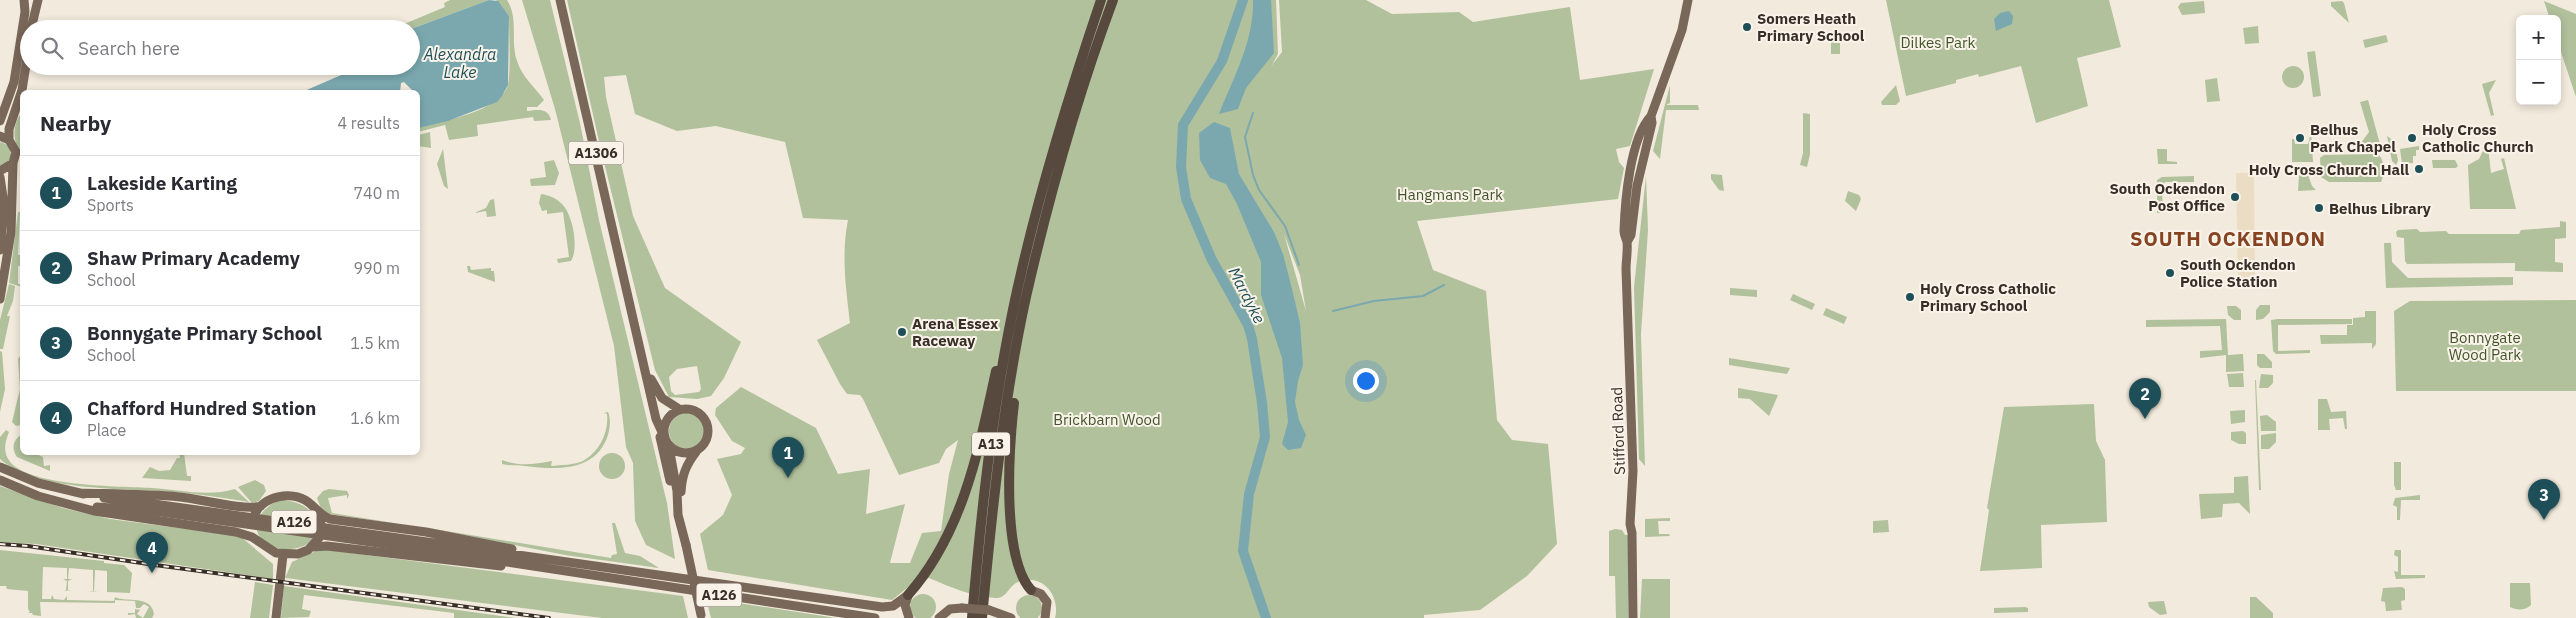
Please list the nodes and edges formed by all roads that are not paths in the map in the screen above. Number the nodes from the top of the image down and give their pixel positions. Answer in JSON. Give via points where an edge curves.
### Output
{"nodes":[{"id":1,"x":24,"y":0,"type":"edge"},
{"id":2,"x":38,"y":0,"type":"edge"},
{"id":3,"x":560,"y":0,"type":"edge"},
{"id":4,"x":1101,"y":0,"type":"edge"},
{"id":5,"x":1113,"y":0,"type":"edge"},
{"id":6,"x":1688,"y":0,"type":"edge"},
{"id":7,"x":24,"y":20,"type":"edge"},
{"id":8,"x":33,"y":20,"type":"edge"},
{"id":9,"x":20,"y":44,"type":"edge"},
{"id":10,"x":24,"y":75,"type":"edge"},
{"id":11,"x":22,"y":90,"type":"edge"},
{"id":12,"x":20,"y":96,"type":"edge"},
{"id":13,"x":0,"y":121,"type":"edge"},
{"id":14,"x":0,"y":136,"type":"edge"},
{"id":15,"x":9,"y":140,"type":"junction"},
{"id":16,"x":13,"y":164,"type":"junction"},
{"id":17,"x":0,"y":171,"type":"edge"},
{"id":18,"x":0,"y":178,"type":"edge"},
{"id":19,"x":0,"y":250,"type":"edge"},
{"id":20,"x":1022,"y":271,"type":"junction"},
{"id":21,"x":1031,"y":279,"type":"junction"},
{"id":22,"x":0,"y":299,"type":"edge"},
{"id":23,"x":644,"y":358,"type":"junction"},
{"id":24,"x":679,"y":408,"type":"junction"},
{"id":25,"x":656,"y":419,"type":"junction"},
{"id":26,"x":667,"y":443,"type":"junction"},
{"id":27,"x":696,"y":452,"type":"junction"},
{"id":28,"x":0,"y":467,"type":"edge"},
{"id":29,"x":0,"y":480,"type":"edge"},
{"id":30,"x":79,"y":493,"type":"junction"},
{"id":31,"x":74,"y":505,"type":"junction"},
{"id":32,"x":261,"y":506,"type":"junction"},
{"id":33,"x":154,"y":508,"type":"junction"},
{"id":34,"x":317,"y":511,"type":"junction"},
{"id":35,"x":678,"y":515,"type":"junction"},
{"id":36,"x":682,"y":528,"type":"junction"},
{"id":37,"x":258,"y":541,"type":"junction"},
{"id":38,"x":312,"y":547,"type":"junction"},
{"id":39,"x":434,"y":547,"type":"junction"},
{"id":40,"x":283,"y":555,"type":"junction"},
{"id":41,"x":551,"y":560,"type":"junction"},
{"id":42,"x":563,"y":571,"type":"junction"},
{"id":43,"x":1032,"y":590,"type":"joint"},
{"id":44,"x":908,"y":595,"type":"junction"},
{"id":45,"x":702,"y":617,"type":"edge"},
{"id":46,"x":276,"y":618,"type":"edge"},
{"id":47,"x":875,"y":618,"type":"edge"},
{"id":48,"x":908,"y":618,"type":"edge"},
{"id":49,"x":938,"y":618,"type":"edge"},
{"id":50,"x":972,"y":618,"type":"edge"},
{"id":51,"x":982,"y":618,"type":"edge"},
{"id":52,"x":1011,"y":618,"type":"edge"},
{"id":53,"x":1045,"y":618,"type":"edge"},
{"id":54,"x":1633,"y":618,"type":"edge"}],
"edges":[{"from":1,"to":7,"type":"main road"},
{"from":2,"to":8,"type":"main road"},
{"from":3,"to":23,"type":"main road","number":"A1306"},
{"from":4,"to":20,"type":"highway","number":"A13","via":[[1065,107]]},
{"from":5,"to":21,"type":"highway","number":"A13","via":[[1059,166]]},
{"from":6,"to":54,"type":"main road","name":"Stifford Road","via":[[1680,37],[1635,151],[1624,234],[1627,242],[1634,471],[1630,524]]},
{"from":9,"to":13,"type":"main road","via":[[14,82]]},
{"from":10,"to":11,"type":"main road"},
{"from":12,"to":15,"type":"main road","via":[[9,129]]},
{"from":14,"to":15,"type":"main road"},
{"from":15,"to":16,"type":"main road","via":[[16,152]]},
{"from":16,"to":17,"type":"main road"},
{"from":16,"to":22,"type":"main road","via":[[11,232]]},
{"from":18,"to":19,"type":"main road","via":[[4,204]]},
{"from":20,"to":44,"type":"highway","number":"A13","via":[[1012,299],[967,488],[943,541],[923,577]]},
{"from":20,"to":50,"type":"highway","number":"A13","via":[[989,458]]},
{"from":21,"to":43,"type":"highway","number":"A13","via":[[1031,302],[1012,417],[1009,478],[1017,560],[1024,580]]},
{"from":21,"to":51,"type":"highway","number":"A13","via":[[1001,444]]},
{"from":23,"to":24,"type":"main road","number":"A1306","via":[[662,398]]},
{"from":23,"to":25,"type":"main road","number":"A1306"},
{"from":24,"to":26,"type":"main road","via":[[667,422]]},
{"from":24,"to":27,"type":"main road","via":[[694,409],[707,422],[706,440]]},
{"from":25,"to":26,"type":"main road","number":"A1306"},
{"from":25,"to":35,"type":"main road"},
{"from":26,"to":27,"type":"main road","via":[[681,453]]},
{"from":26,"to":35,"type":"main road","number":"A1306","via":[[677,491]]},
{"from":27,"to":36,"type":"main road","number":"A1306","via":[[687,464],[682,480]]},
{"from":28,"to":30,"type":"main road","number":"A126","via":[[38,483]]},
{"from":29,"to":31,"type":"main road","number":"A126","via":[[38,496]]},
{"from":30,"to":32,"type":"main road","number":"A126","via":[[180,497]]},
{"from":30,"to":33,"type":"main road","number":"A126"},
{"from":31,"to":33,"type":"main road","number":"A126"},
{"from":31,"to":37,"type":"main road","number":"A126","via":[[129,517],[236,532]]},
{"from":32,"to":34,"type":"main road","via":[[274,498],[288,496],[304,500]]},
{"from":32,"to":37,"type":"main road","via":[[253,520]]},
{"from":33,"to":39,"type":"main road","number":"A126","bridge":true},
{"from":34,"to":38,"type":"main road","via":[[321,532]]},
{"from":34,"to":41,"type":"main road","number":"A126","via":[[342,521],[426,532]]},
{"from":35,"to":36,"type":"main road","number":"A1306"},
{"from":36,"to":45,"type":"main road","number":"A1306","bridge":true},
{"from":37,"to":40,"type":"main road","via":[[270,551]]},
{"from":38,"to":40,"type":"main road","via":[[298,554]]},
{"from":38,"to":42,"type":"main road","number":"A126"},
{"from":39,"to":41,"type":"main road","number":"A126"},
{"from":39,"to":42,"type":"main road","number":"A126"},
{"from":40,"to":46,"type":"main road"},
{"from":41,"to":44,"type":"main road","number":"A126","via":[[882,607],[893,606]]},
{"from":42,"to":47,"type":"main road","number":"A126"},
{"from":43,"to":53,"type":"main road","via":[[1047,602]]},
{"from":44,"to":48,"type":"main road","via":[[905,605]]},
{"from":49,"to":52,"type":"main road","bridge":true,"via":[[950,609],[962,608],[990,610]]}]}
